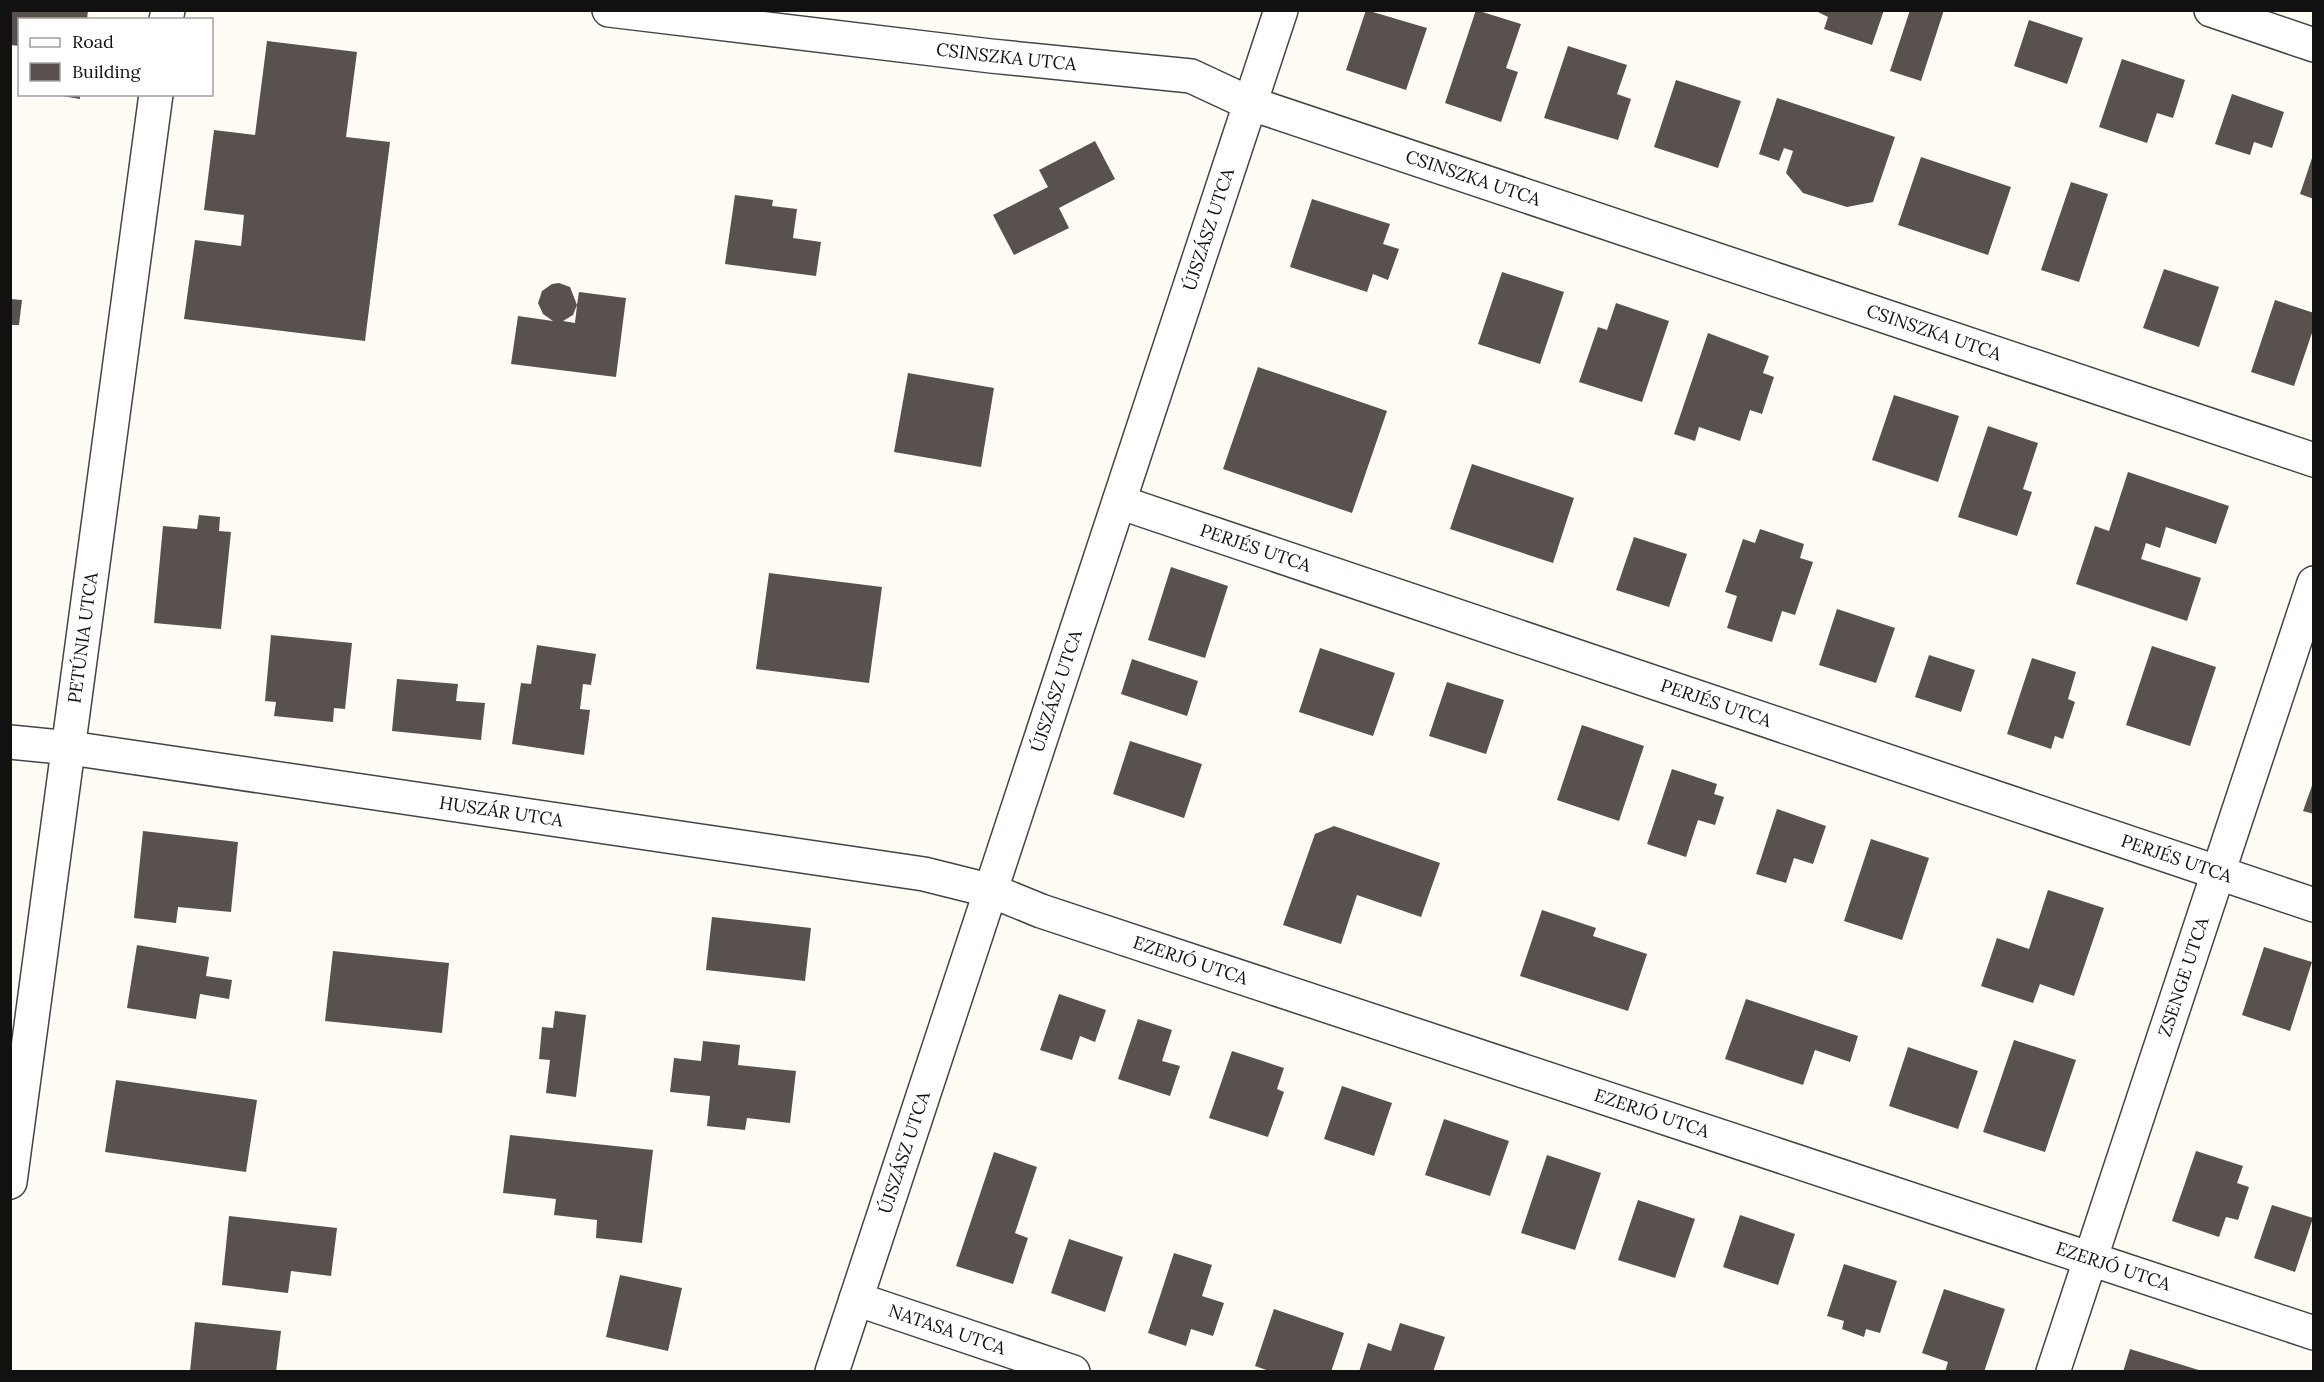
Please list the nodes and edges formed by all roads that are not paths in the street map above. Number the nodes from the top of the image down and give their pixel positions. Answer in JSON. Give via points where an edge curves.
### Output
{"nodes":[{"id":1,"x":609,"y":10,"type":"edge"},
{"id":2,"x":1281,"y":10,"type":"edge"},
{"id":3,"x":2211,"y":10,"type":"edge"},
{"id":4,"x":616,"y":11,"type":"edge"},
{"id":5,"x":2313,"y":45,"type":"edge"},
{"id":6,"x":156,"y":96,"type":"edge"},
{"id":7,"x":1249,"y":103,"type":"junction"},
{"id":8,"x":2313,"y":460,"type":"edge"},
{"id":9,"x":1119,"y":502,"type":"junction"},
{"id":10,"x":2313,"y":583,"type":"edge"},
{"id":11,"x":10,"y":742,"type":"edge"},
{"id":12,"x":70,"y":748,"type":"junction"},
{"id":13,"x":2218,"y":872,"type":"junction"},
{"id":14,"x":992,"y":891,"type":"junction"},
{"id":15,"x":2313,"y":904,"type":"edge"},
{"id":16,"x":10,"y":1182,"type":"edge"},
{"id":17,"x":2090,"y":1261,"type":"junction"},
{"id":18,"x":856,"y":1299,"type":"junction"},
{"id":19,"x":2313,"y":1333,"type":"edge"},
{"id":20,"x":832,"y":1371,"type":"edge"},
{"id":21,"x":1072,"y":1371,"type":"edge"},
{"id":22,"x":2053,"y":1371,"type":"edge"}],
"edges":[{"from":1,"to":4,"type":"street","name":"CSINSZKA UTCA"},
{"from":2,"to":7,"type":"street","name":"ÚJSZÁSZ UTCA"},
{"from":3,"to":5,"type":"street"},
{"from":4,"to":7,"type":"street","name":"CSINSZKA UTCA","via":[[1191,76]]},
{"from":6,"to":12,"type":"street","name":"PETÚNIA UTCA"},
{"from":7,"to":8,"type":"street","name":"CSINSZKA UTCA"},
{"from":7,"to":9,"type":"street","name":"ÚJSZÁSZ UTCA"},
{"from":9,"to":13,"type":"street","name":"PERJÉS UTCA"},
{"from":9,"to":14,"type":"street","name":"ÚJSZÁSZ UTCA"},
{"from":10,"to":13,"type":"street","name":"ZSENGE UTCA"},
{"from":11,"to":12,"type":"street","name":"HUSZÁR UTCA"},
{"from":12,"to":14,"type":"street","name":"HUSZÁR UTCA","via":[[924,874]]},
{"from":12,"to":16,"type":"street","name":"PETÚNIA UTCA"},
{"from":13,"to":15,"type":"street","name":"PERJÉS UTCA"},
{"from":13,"to":17,"type":"street","name":"ZSENGE UTCA"},
{"from":14,"to":17,"type":"street","name":"EZERJÓ UTCA","via":[[1041,911]]},
{"from":14,"to":18,"type":"street","name":"ÚJSZÁSZ UTCA"},
{"from":17,"to":19,"type":"street","name":"EZERJÓ UTCA"},
{"from":17,"to":22,"type":"street","name":"ZSENGE UTCA"},
{"from":18,"to":20,"type":"street","name":"ÚJSZÁSZ UTCA"},
{"from":18,"to":21,"type":"street","name":"NATASA UTCA"}]}
